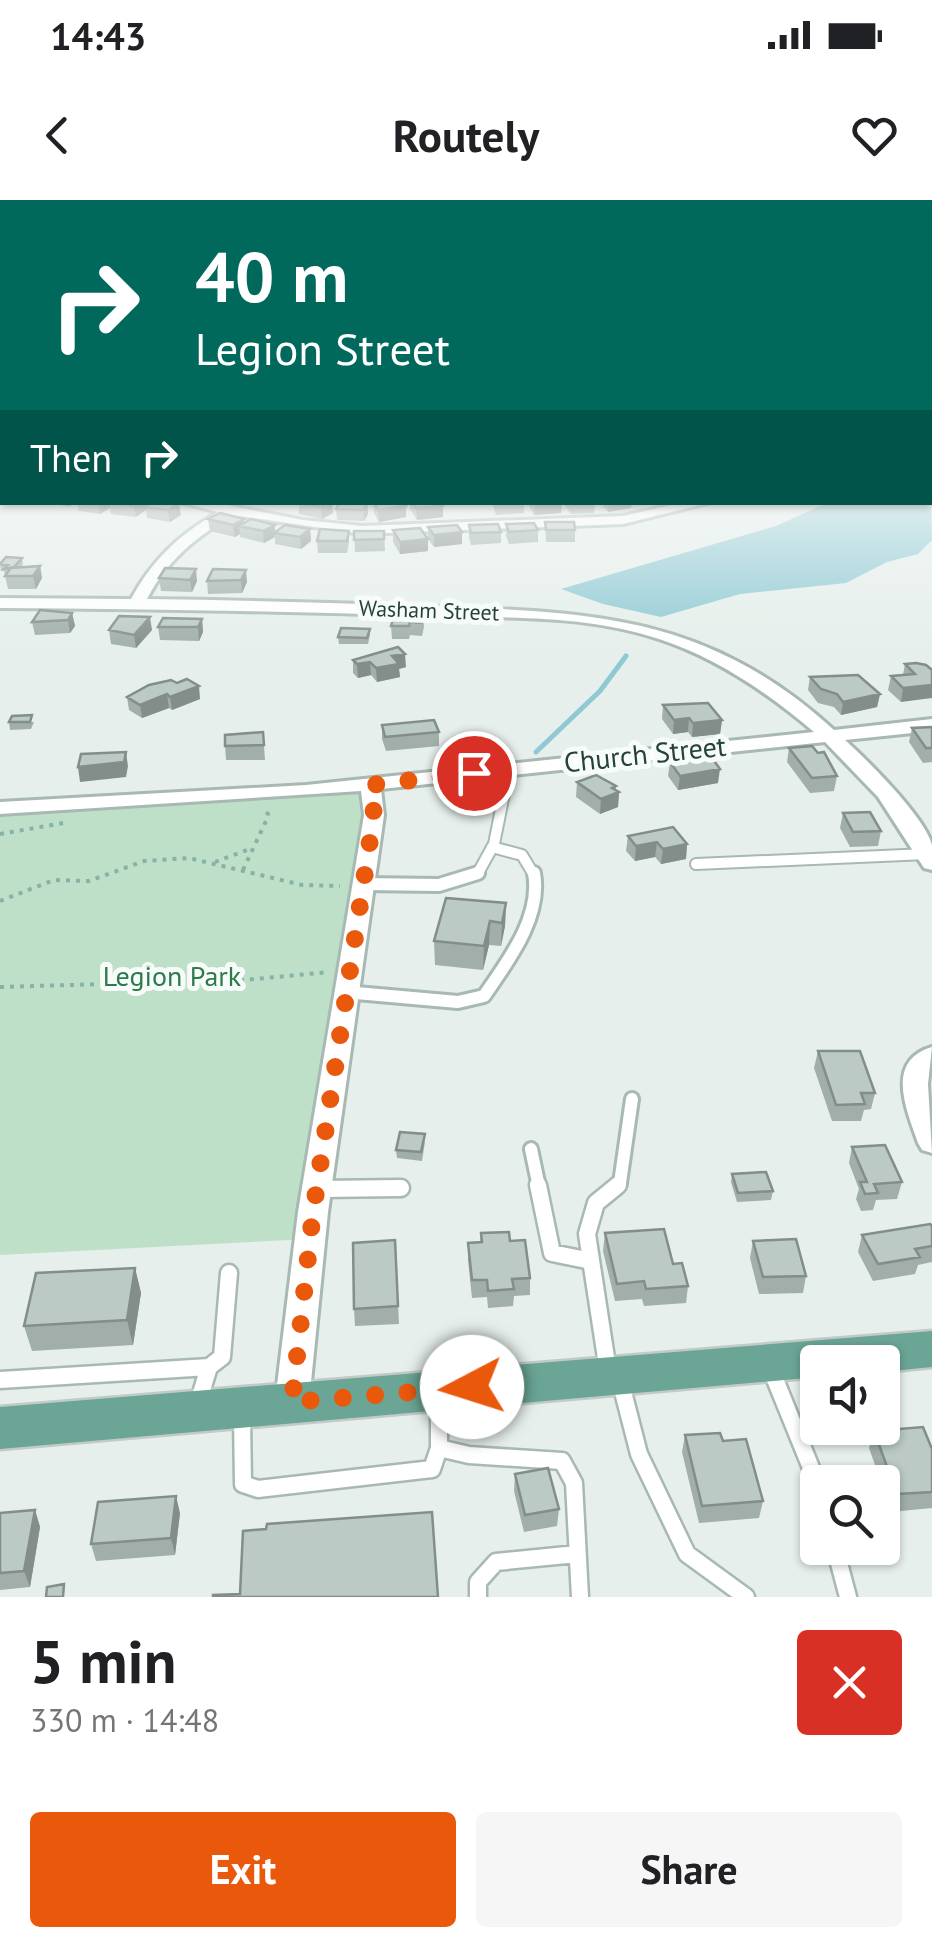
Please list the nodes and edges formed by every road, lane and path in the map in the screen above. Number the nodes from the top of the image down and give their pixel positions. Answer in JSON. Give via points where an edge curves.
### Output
{"nodes":[{"id":1,"x":213,"y":522,"type":"edge"},
{"id":2,"x":303,"y":522,"type":"edge"},
{"id":3,"x":439,"y":522,"type":"edge"},
{"id":4,"x":0,"y":603,"type":"edge"},
{"id":5,"x":137,"y":603,"type":"junction"},
{"id":6,"x":932,"y":724,"type":"edge"},
{"id":7,"x":827,"y":735,"type":"junction"},
{"id":8,"x":509,"y":768,"type":"junction"},
{"id":9,"x":370,"y":785,"type":"junction"},
{"id":10,"x":0,"y":808,"type":"edge"},
{"id":11,"x":250,"y":809,"type":"dead end"},
{"id":12,"x":78,"y":819,"type":"dead end"},
{"id":13,"x":0,"y":834,"type":"edge"},
{"id":14,"x":492,"y":847,"type":"junction"},
{"id":15,"x":248,"y":850,"type":"junction"},
{"id":16,"x":930,"y":858,"type":"edge"},
{"id":17,"x":214,"y":862,"type":"junction"},
{"id":18,"x":696,"y":864,"type":"dead end"},
{"id":19,"x":243,"y":870,"type":"junction"},
{"id":20,"x":354,"y":886,"type":"junction"},
{"id":21,"x":0,"y":901,"type":"edge"},
{"id":22,"x":347,"y":981,"type":"junction"},
{"id":23,"x":0,"y":987,"type":"edge"},
{"id":24,"x":932,"y":1056,"type":"edge"},
{"id":25,"x":632,"y":1098,"type":"dead end"},
{"id":26,"x":930,"y":1127,"type":"edge"},
{"id":27,"x":531,"y":1149,"type":"dead end"},
{"id":28,"x":401,"y":1188,"type":"dead end"},
{"id":29,"x":316,"y":1189,"type":"junction"},
{"id":30,"x":591,"y":1260,"type":"junction"},
{"id":31,"x":229,"y":1273,"type":"dead end"},
{"id":32,"x":932,"y":1350,"type":"edge"},
{"id":33,"x":769,"y":1363,"type":"junction"},
{"id":34,"x":209,"y":1367,"type":"junction"},
{"id":35,"x":614,"y":1375,"type":"junction"},
{"id":36,"x":0,"y":1380,"type":"edge"},
{"id":37,"x":438,"y":1390,"type":"junction"},
{"id":38,"x":292,"y":1402,"type":"junction"},
{"id":39,"x":242,"y":1408,"type":"junction"},
{"id":40,"x":195,"y":1412,"type":"junction"},
{"id":41,"x":0,"y":1428,"type":"edge"},
{"id":42,"x":440,"y":1448,"type":"junction"},
{"id":43,"x":810,"y":1465,"type":"edge"},
{"id":44,"x":578,"y":1554,"type":"junction"},
{"id":45,"x":840,"y":1565,"type":"edge"},
{"id":46,"x":478,"y":1597,"type":"edge"},
{"id":47,"x":580,"y":1597,"type":"edge"},
{"id":48,"x":746,"y":1597,"type":"edge"},
{"id":49,"x":848,"y":1597,"type":"edge"}],
"edges":[{"from":1,"to":5,"type":"street","via":[[170,549]]},
{"from":2,"to":3,"type":"street","via":[[362,530]]},
{"from":4,"to":5,"type":"street","name":"Washam Street"},
{"from":5,"to":7,"type":"street","name":"Washam Street","via":[[498,612],[619,624],[710,653]]},
{"from":6,"to":7,"type":"street","name":"Church Street"},
{"from":7,"to":8,"type":"street","name":"Church Street"},
{"from":7,"to":16,"type":"street","name":"Washam Street","via":[[882,785]]},
{"from":8,"to":9,"type":"street","name":"Church Street"},
{"from":8,"to":14,"type":"lane"},
{"from":9,"to":10,"type":"street","name":"Church Street"},
{"from":9,"to":20,"type":"street","via":[[374,814]]},
{"from":11,"to":15,"type":"path","via":[[268,814]]},
{"from":12,"to":13,"type":"path"},
{"from":14,"to":20,"type":"lane","via":[[478,872],[462,880]]},
{"from":14,"to":22,"type":"lane","via":[[528,860],[534,886],[528,930],[484,996],[458,1002]]},
{"from":15,"to":17,"type":"path"},
{"from":15,"to":19,"type":"path"},
{"from":16,"to":18,"type":"lane"},
{"from":17,"to":19,"type":"path"},
{"from":17,"to":21,"type":"path","via":[[144,862],[96,880],[54,880]]},
{"from":19,"to":20,"type":"path","via":[[302,885]]},
{"from":20,"to":22,"type":"street"},
{"from":22,"to":23,"type":"path"},
{"from":22,"to":29,"type":"street"},
{"from":24,"to":26,"type":"street","via":[[914,1074]]},
{"from":25,"to":30,"type":"lane","via":[[620,1183],[596,1203],[587,1234]]},
{"from":27,"to":30,"type":"lane","via":[[552,1252]]},
{"from":28,"to":29,"type":"lane"},
{"from":29,"to":38,"type":"street"},
{"from":30,"to":35,"type":"lane"},
{"from":31,"to":34,"type":"lane","via":[[222,1357]]},
{"from":32,"to":33,"type":"main road"},
{"from":33,"to":35,"type":"main road"},
{"from":33,"to":43,"type":"lane"},
{"from":34,"to":36,"type":"lane"},
{"from":34,"to":40,"type":"lane"},
{"from":35,"to":37,"type":"main road"},
{"from":35,"to":48,"type":"lane","via":[[639,1454],[686,1554]]},
{"from":37,"to":38,"type":"main road"},
{"from":37,"to":42,"type":"lane"},
{"from":38,"to":39,"type":"main road"},
{"from":39,"to":40,"type":"main road"},
{"from":39,"to":42,"type":"lane","via":[[243,1484],[258,1489],[432,1469]]},
{"from":40,"to":41,"type":"main road"},
{"from":42,"to":44,"type":"lane","via":[[465,1457],[528,1454],[562,1461],[574,1483]]},
{"from":44,"to":46,"type":"lane","via":[[496,1562],[478,1582]]},
{"from":44,"to":47,"type":"lane"},
{"from":45,"to":49,"type":"lane"}]}
